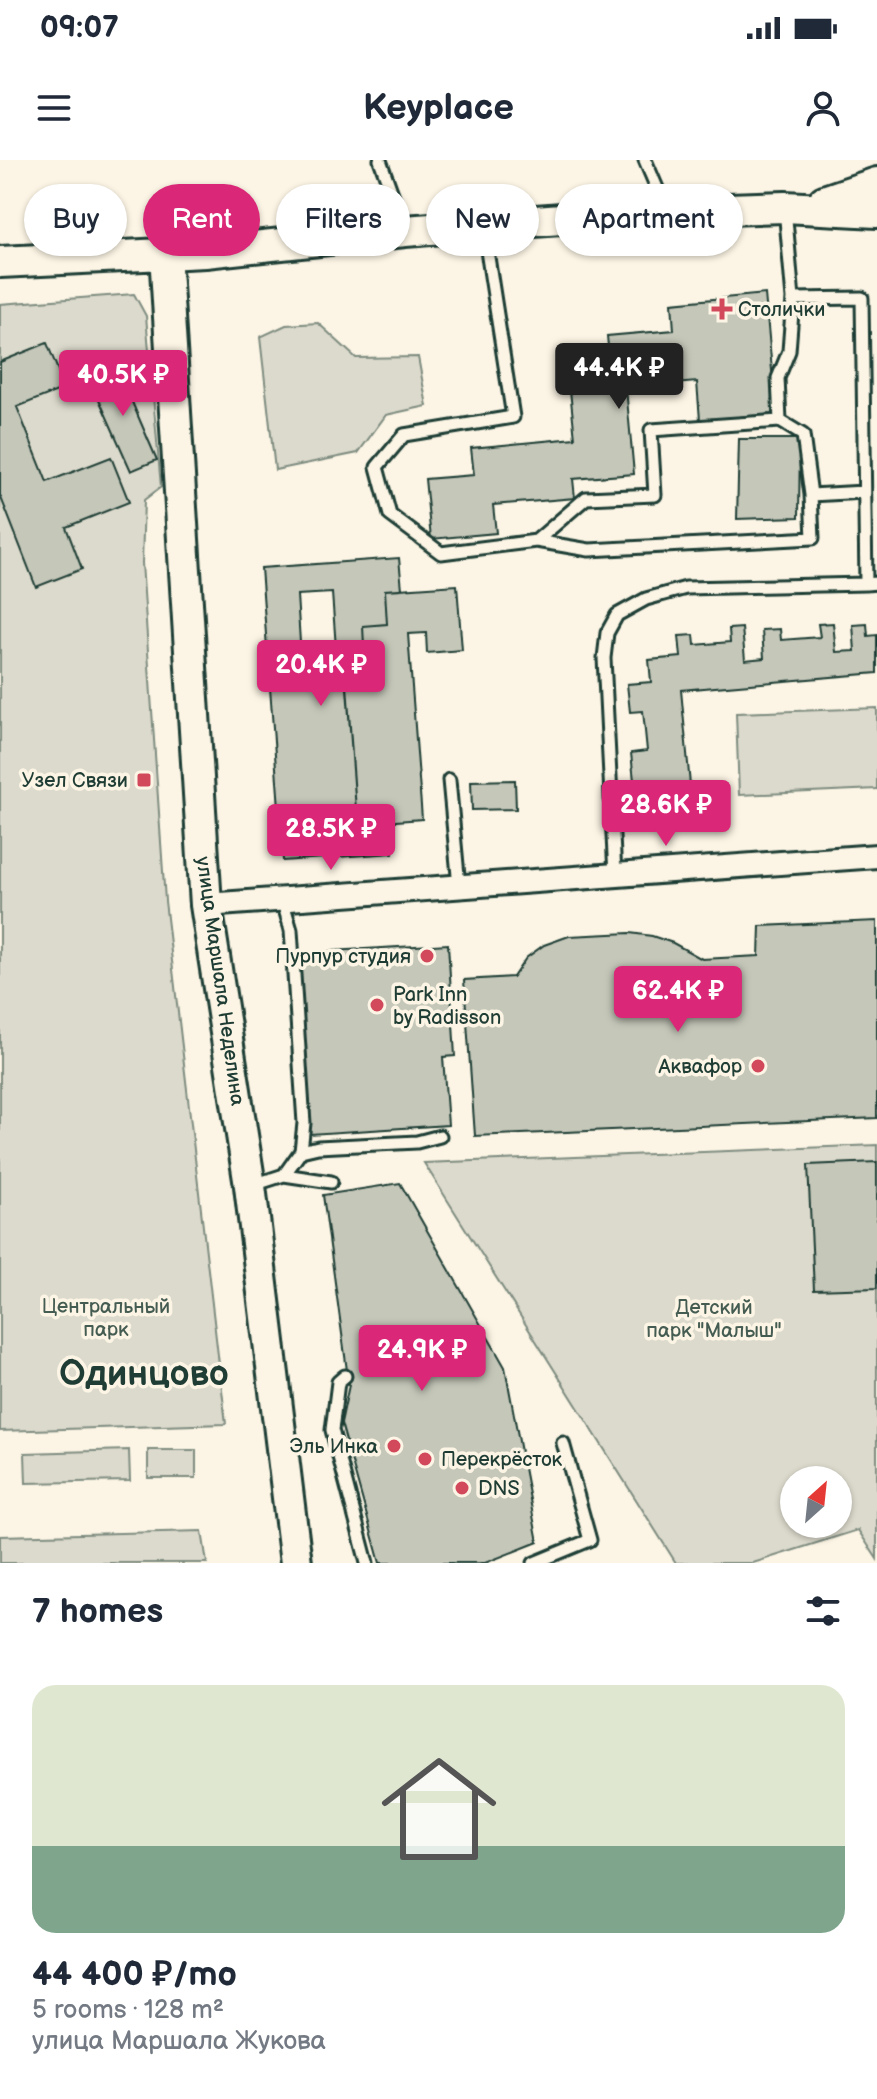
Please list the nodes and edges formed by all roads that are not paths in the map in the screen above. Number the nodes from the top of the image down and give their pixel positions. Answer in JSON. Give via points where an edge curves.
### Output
{"nodes":[{"id":1,"x":380,"y":160,"type":"edge"},
{"id":2,"x":645,"y":160,"type":"edge"},
{"id":3,"x":877,"y":183,"type":"edge"},
{"id":4,"x":388,"y":184,"type":"edge"},
{"id":5,"x":655,"y":184,"type":"edge"},
{"id":6,"x":794,"y":207,"type":"junction"},
{"id":7,"x":743,"y":209,"type":"edge"},
{"id":8,"x":877,"y":212,"type":"edge"},
{"id":9,"x":143,"y":254,"type":"edge"},
{"id":10,"x":165,"y":256,"type":"edge"},
{"id":11,"x":488,"y":256,"type":"edge"},
{"id":12,"x":0,"y":262,"type":"edge"},
{"id":13,"x":793,"y":299,"type":"junction"},
{"id":14,"x":780,"y":421,"type":"junction"},
{"id":15,"x":864,"y":492,"type":"junction"},
{"id":16,"x":811,"y":495,"type":"junction"},
{"id":17,"x":536,"y":541,"type":"junction"},
{"id":18,"x":871,"y":584,"type":"edge"},
{"id":19,"x":449,"y":780,"type":"dead end"},
{"id":20,"x":877,"y":856,"type":"edge"},
{"id":21,"x":615,"y":875,"type":"junction"},
{"id":22,"x":459,"y":886,"type":"junction"},
{"id":23,"x":282,"y":899,"type":"junction"},
{"id":24,"x":206,"y":905,"type":"junction"},
{"id":25,"x":440,"y":1136,"type":"dead end"},
{"id":26,"x":301,"y":1151,"type":"junction"},
{"id":27,"x":284,"y":1175,"type":"junction"},
{"id":28,"x":331,"y":1182,"type":"dead end"},
{"id":29,"x":250,"y":1186,"type":"junction"},
{"id":30,"x":345,"y":1376,"type":"dead end"},
{"id":31,"x":563,"y":1443,"type":"dead end"},
{"id":32,"x":296,"y":1563,"type":"edge"},
{"id":33,"x":367,"y":1563,"type":"edge"},
{"id":34,"x":534,"y":1563,"type":"edge"}],
"edges":[{"from":1,"to":4,"type":"lane"},
{"from":2,"to":5,"type":"lane"},
{"from":3,"to":6,"type":"street"},
{"from":6,"to":7,"type":"street"},
{"from":6,"to":8,"type":"street"},
{"from":6,"to":13,"type":"lane"},
{"from":9,"to":12,"type":"street"},
{"from":10,"to":24,"type":"street","name":"улица Маршала Неделина"},
{"from":11,"to":17,"type":"lane","via":[[513,417],[404,435],[377,467],[390,515],[441,553]]},
{"from":13,"to":14,"type":"lane","via":[[789,351],[778,378]]},
{"from":13,"to":15,"type":"lane","via":[[862,298]]},
{"from":14,"to":16,"type":"lane","via":[[803,435]]},
{"from":14,"to":17,"type":"lane","via":[[651,430],[655,495],[586,498]]},
{"from":15,"to":16,"type":"lane"},
{"from":15,"to":18,"type":"lane"},
{"from":16,"to":17,"type":"lane","via":[[813,538],[589,550]]},
{"from":18,"to":21,"type":"lane","via":[[686,588],[646,599],[617,615],[607,633],[604,658]]},
{"from":19,"to":22,"type":"lane"},
{"from":20,"to":21,"type":"street"},
{"from":21,"to":22,"type":"street"},
{"from":22,"to":23,"type":"street"},
{"from":23,"to":24,"type":"street"},
{"from":23,"to":26,"type":"lane","via":[[292,945],[304,1123]]},
{"from":24,"to":29,"type":"street","name":"улица Маршала Неделина"},
{"from":25,"to":26,"type":"lane"},
{"from":26,"to":27,"type":"lane"},
{"from":27,"to":28,"type":"lane"},
{"from":27,"to":29,"type":"lane"},
{"from":29,"to":32,"type":"street","name":"улица Маршала Неделина"},
{"from":30,"to":33,"type":"lane","via":[[338,1382],[332,1430]]},
{"from":31,"to":34,"type":"lane","via":[[590,1540]]}]}
